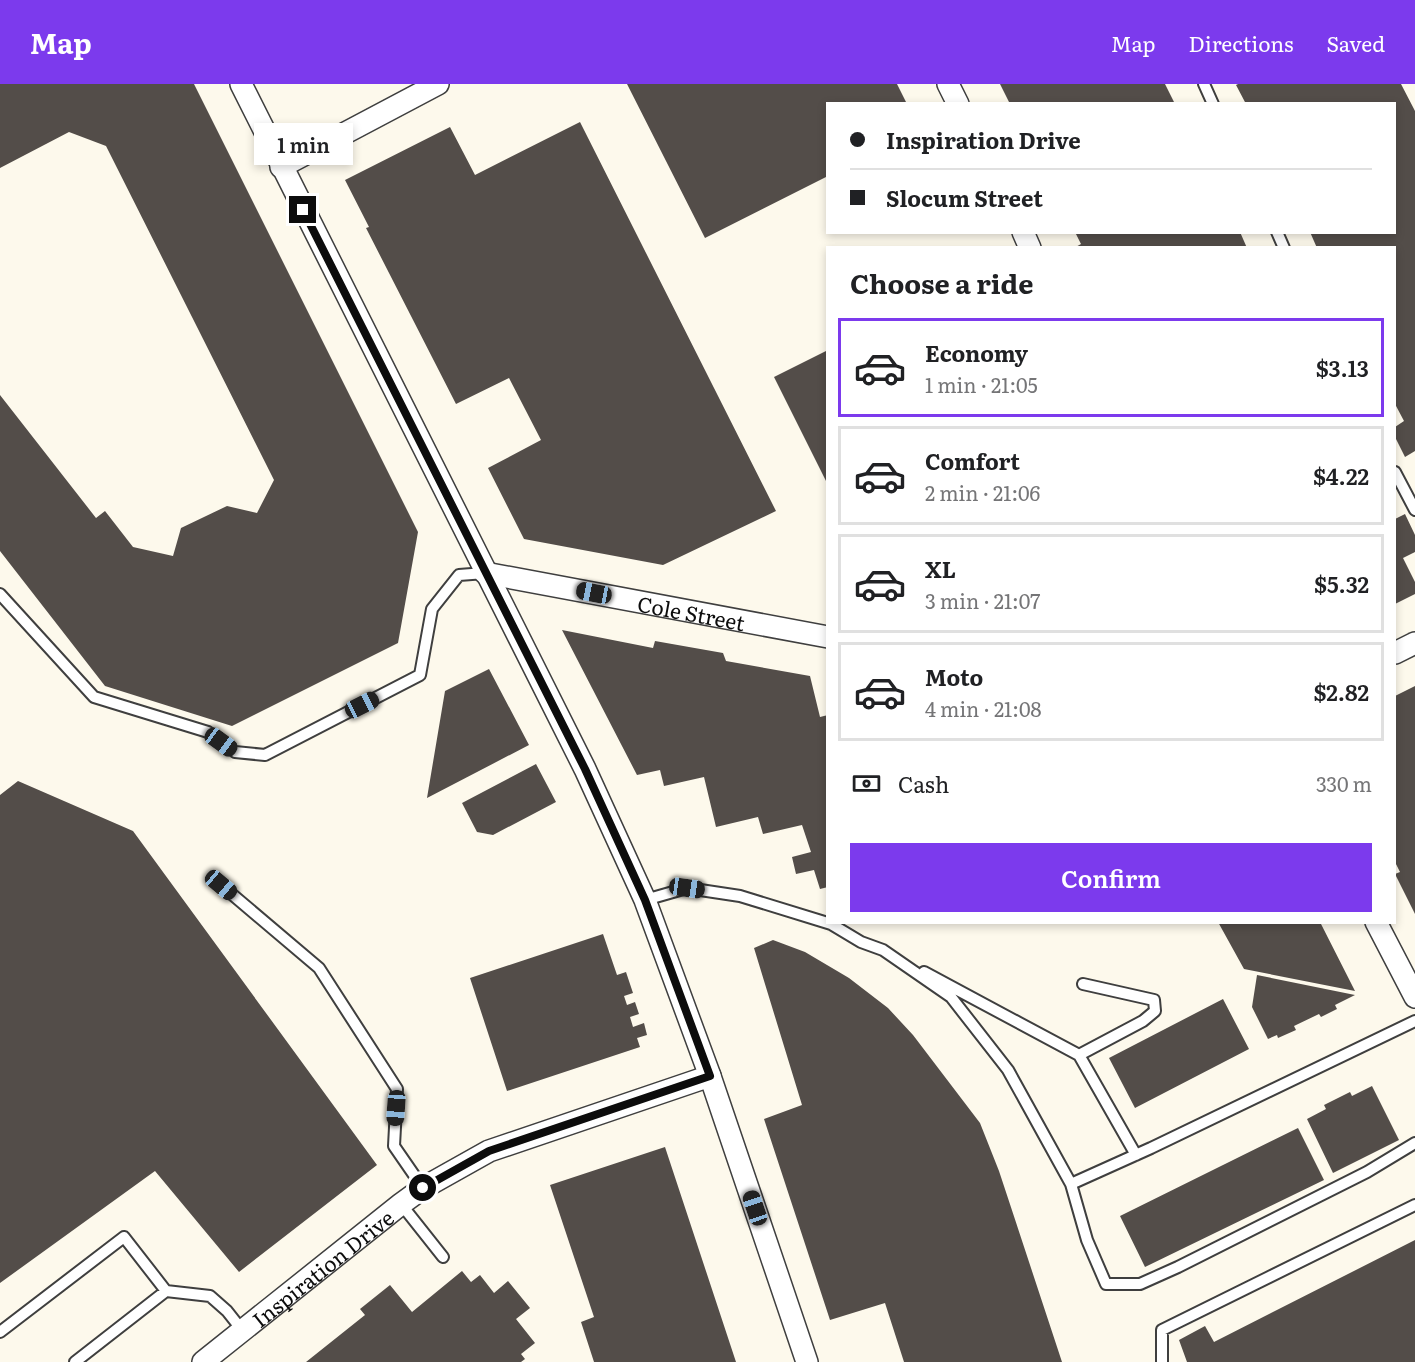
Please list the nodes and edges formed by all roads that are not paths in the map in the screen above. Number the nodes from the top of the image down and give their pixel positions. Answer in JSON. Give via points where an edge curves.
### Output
{"nodes":[{"id":1,"x":241,"y":84,"type":"edge"},
{"id":2,"x":438,"y":84,"type":"edge"},
{"id":3,"x":948,"y":84,"type":"edge"},
{"id":4,"x":1204,"y":84,"type":"edge"},
{"id":5,"x":957,"y":102,"type":"edge"},
{"id":6,"x":1212,"y":102,"type":"edge"},
{"id":7,"x":281,"y":167,"type":"junction"},
{"id":8,"x":1396,"y":474,"type":"edge"},
{"id":9,"x":1415,"y":510,"type":"edge"},
{"id":10,"x":485,"y":573,"type":"junction"},
{"id":11,"x":0,"y":594,"type":"edge"},
{"id":12,"x":826,"y":636,"type":"edge"},
{"id":13,"x":1415,"y":643,"type":"edge"},
{"id":14,"x":1396,"y":652,"type":"edge"},
{"id":15,"x":221,"y":885,"type":"dead end"},
{"id":16,"x":645,"y":900,"type":"junction"},
{"id":17,"x":826,"y":922,"type":"edge"},
{"id":18,"x":831,"y":924,"type":"edge"},
{"id":19,"x":1377,"y":924,"type":"edge"},
{"id":20,"x":883,"y":950,"type":"junction"},
{"id":21,"x":1083,"y":984,"type":"dead end"},
{"id":22,"x":1415,"y":997,"type":"edge"},
{"id":23,"x":1415,"y":1021,"type":"edge"},
{"id":24,"x":1079,"y":1055,"type":"junction"},
{"id":25,"x":710,"y":1076,"type":"junction"},
{"id":26,"x":1415,"y":1143,"type":"edge"},
{"id":27,"x":1136,"y":1155,"type":"junction"},
{"id":28,"x":1071,"y":1184,"type":"junction"},
{"id":29,"x":423,"y":1188,"type":"junction"},
{"id":30,"x":401,"y":1204,"type":"junction"},
{"id":31,"x":1415,"y":1205,"type":"edge"},
{"id":32,"x":443,"y":1257,"type":"dead end"},
{"id":33,"x":166,"y":1291,"type":"junction"},
{"id":34,"x":242,"y":1330,"type":"junction"},
{"id":35,"x":0,"y":1332,"type":"edge"},
{"id":36,"x":75,"y":1362,"type":"edge"},
{"id":37,"x":203,"y":1362,"type":"edge"},
{"id":38,"x":807,"y":1362,"type":"edge"},
{"id":39,"x":1162,"y":1362,"type":"edge"}],
"edges":[{"from":1,"to":7,"type":"street"},
{"from":2,"to":7,"type":"street"},
{"from":3,"to":5,"type":"street"},
{"from":4,"to":6,"type":"lane"},
{"from":7,"to":10,"type":"street"},
{"from":8,"to":9,"type":"lane"},
{"from":10,"to":11,"type":"lane","via":[[459,575],[432,609],[420,675],[265,754],[235,752],[208,732],[94,697]]},
{"from":10,"to":12,"type":"street","name":"Cole Street"},
{"from":10,"to":16,"type":"street","via":[[585,769]]},
{"from":13,"to":14,"type":"street"},
{"from":15,"to":29,"type":"lane","via":[[319,968],[397,1089],[394,1146]]},
{"from":16,"to":17,"type":"lane","via":[[687,888],[740,896]]},
{"from":16,"to":25,"type":"street"},
{"from":18,"to":20,"type":"lane"},
{"from":19,"to":22,"type":"street"},
{"from":20,"to":24,"type":"lane"},
{"from":20,"to":28,"type":"lane","via":[[951,997],[1008,1070]]},
{"from":21,"to":24,"type":"lane","via":[[1154,1000],[1155,1011]]},
{"from":23,"to":27,"type":"lane"},
{"from":24,"to":27,"type":"lane"},
{"from":25,"to":29,"type":"street","name":"Inspiration Drive","via":[[489,1151]]},
{"from":25,"to":38,"type":"street"},
{"from":26,"to":28,"type":"lane","via":[[1367,1172],[1140,1284],[1106,1284]]},
{"from":27,"to":28,"type":"lane"},
{"from":29,"to":30,"type":"street","name":"Inspiration Drive"},
{"from":30,"to":32,"type":"lane"},
{"from":30,"to":34,"type":"street","name":"Inspiration Drive"},
{"from":31,"to":39,"type":"lane","via":[[1162,1330]]},
{"from":33,"to":34,"type":"lane","via":[[210,1296]]},
{"from":33,"to":35,"type":"lane","via":[[124,1238]]},
{"from":33,"to":36,"type":"lane"},
{"from":34,"to":37,"type":"street","name":"Inspiration Drive"}]}
